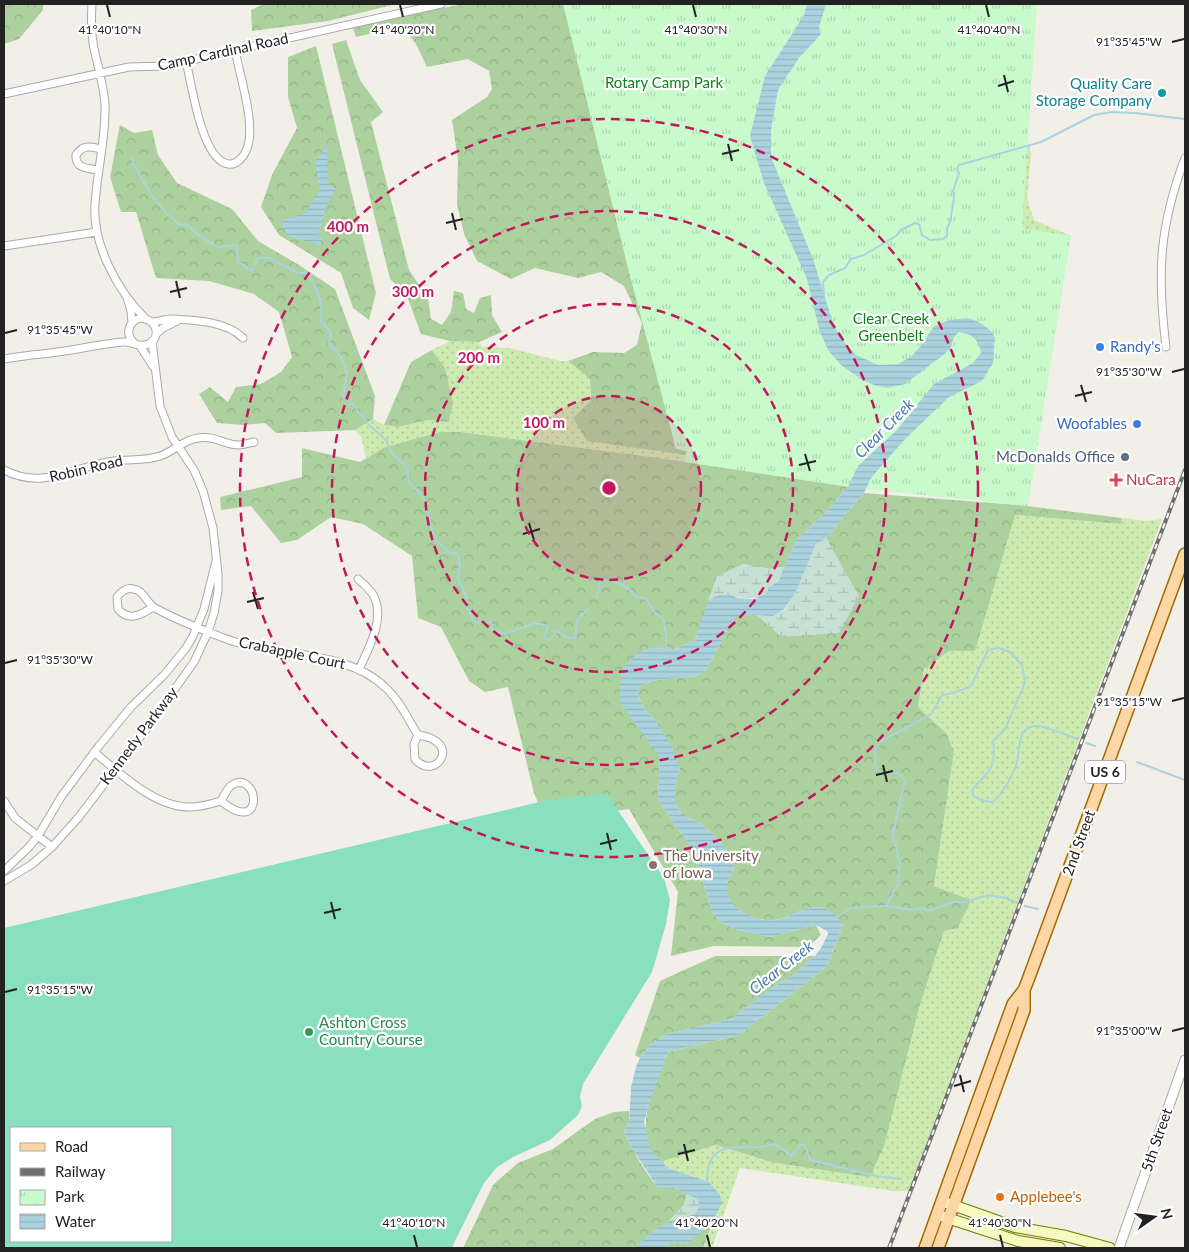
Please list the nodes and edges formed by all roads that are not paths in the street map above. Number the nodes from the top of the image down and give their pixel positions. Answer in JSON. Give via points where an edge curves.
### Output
{"nodes":[{"id":1,"x":92,"y":4,"type":"edge"},
{"id":2,"x":441,"y":4,"type":"edge"},
{"id":3,"x":235,"y":50,"type":"junction"},
{"id":4,"x":186,"y":61,"type":"junction"},
{"id":5,"x":99,"y":72,"type":"junction"},
{"id":6,"x":4,"y":94,"type":"edge"},
{"id":7,"x":102,"y":149,"type":"junction"},
{"id":8,"x":1185,"y":158,"type":"edge"},
{"id":9,"x":100,"y":170,"type":"junction"},
{"id":10,"x":97,"y":232,"type":"junction"},
{"id":11,"x":4,"y":246,"type":"edge"},
{"id":12,"x":126,"y":297,"type":"junction"},
{"id":13,"x":149,"y":320,"type":"junction"},
{"id":14,"x":177,"y":321,"type":"junction"},
{"id":15,"x":130,"y":326,"type":"junction"},
{"id":16,"x":154,"y":338,"type":"junction"},
{"id":17,"x":243,"y":338,"type":"dead end"},
{"id":18,"x":112,"y":342,"type":"junction"},
{"id":19,"x":137,"y":344,"type":"junction"},
{"id":20,"x":1166,"y":347,"type":"dead end"},
{"id":21,"x":4,"y":359,"type":"edge"},
{"id":22,"x":155,"y":369,"type":"junction"},
{"id":23,"x":254,"y":442,"type":"dead end"},
{"id":24,"x":177,"y":446,"type":"junction"},
{"id":25,"x":4,"y":470,"type":"edge"},
{"id":26,"x":1185,"y":554,"type":"edge"},
{"id":27,"x":216,"y":559,"type":"junction"},
{"id":28,"x":358,"y":579,"type":"dead end"},
{"id":29,"x":153,"y":607,"type":"junction"},
{"id":30,"x":197,"y":627,"type":"junction"},
{"id":31,"x":208,"y":632,"type":"junction"},
{"id":32,"x":359,"y":669,"type":"junction"},
{"id":33,"x":418,"y":735,"type":"junction"},
{"id":34,"x":94,"y":752,"type":"junction"},
{"id":35,"x":115,"y":768,"type":"junction"},
{"id":36,"x":4,"y":801,"type":"edge"},
{"id":37,"x":221,"y":801,"type":"junction"},
{"id":38,"x":38,"y":836,"type":"junction"},
{"id":39,"x":52,"y":847,"type":"junction"},
{"id":40,"x":4,"y":871,"type":"edge"},
{"id":41,"x":4,"y":881,"type":"edge"},
{"id":42,"x":1185,"y":1060,"type":"edge"},
{"id":43,"x":949,"y":1203,"type":"junction"},
{"id":44,"x":938,"y":1215,"type":"junction"},
{"id":45,"x":949,"y":1219,"type":"junction"},
{"id":46,"x":926,"y":1248,"type":"edge"},
{"id":47,"x":938,"y":1248,"type":"edge"},
{"id":48,"x":1060,"y":1248,"type":"edge"},
{"id":49,"x":1110,"y":1248,"type":"edge"},
{"id":50,"x":1119,"y":1248,"type":"edge"}],
"edges":[{"from":1,"to":5,"type":"street","via":[[92,34]]},
{"from":2,"to":3,"type":"street","name":"Camp Cardinal Road"},
{"from":3,"to":4,"type":"street","name":"Camp Cardinal Road"},
{"from":3,"to":4,"type":"street","via":[[250,140],[242,159],[234,163],[221,161],[206,140]]},
{"from":4,"to":5,"type":"street","name":"Camp Cardinal Road"},
{"from":5,"to":6,"type":"street","name":"Camp Cardinal Road"},
{"from":5,"to":7,"type":"street","via":[[105,105]]},
{"from":7,"to":9,"type":"street"},
{"from":7,"to":9,"type":"street","via":[[84,147],[76,154],[77,163],[81,166]]},
{"from":8,"to":20,"type":"street","via":[[1169,204],[1162,240],[1161,304]]},
{"from":9,"to":10,"type":"street","via":[[95,205]]},
{"from":10,"to":11,"type":"street"},
{"from":10,"to":12,"type":"street","via":[[112,274]]},
{"from":12,"to":13,"type":"street"},
{"from":12,"to":15,"type":"street","via":[[131,311]]},
{"from":13,"to":14,"type":"street"},
{"from":13,"to":15,"type":"street","via":[[140,318]]},
{"from":13,"to":16,"type":"street","via":[[156,327]]},
{"from":14,"to":16,"type":"street","via":[[162,328]]},
{"from":14,"to":17,"type":"street","via":[[230,328]]},
{"from":15,"to":18,"type":"street"},
{"from":15,"to":19,"type":"street","via":[[129,336]]},
{"from":16,"to":19,"type":"street","via":[[147,345]]},
{"from":16,"to":22,"type":"street","name":"Kennedy Parkway"},
{"from":18,"to":19,"type":"street"},
{"from":18,"to":21,"type":"street"},
{"from":19,"to":22,"type":"street","name":"Kennedy Parkway"},
{"from":22,"to":24,"type":"street","name":"Kennedy Parkway","via":[[160,406]]},
{"from":23,"to":24,"type":"street","name":"Robin Road","via":[[238,445],[201,437]]},
{"from":24,"to":25,"type":"street","name":"Robin Road","via":[[152,458],[95,464],[44,479],[29,479]]},
{"from":24,"to":27,"type":"street","name":"Kennedy Parkway","via":[[194,470],[203,491],[213,528]]},
{"from":26,"to":43,"type":"main road","name":"2nd Street","number":"US 6","via":[[1024,990],[1024,1010]]},
{"from":27,"to":30,"type":"street","name":"Kennedy Parkway"},
{"from":27,"to":31,"type":"street","name":"Kennedy Parkway","via":[[218,591]]},
{"from":28,"to":32,"type":"street","via":[[372,593],[377,611],[374,634]]},
{"from":29,"to":29,"type":"street","via":[[133,588],[126,589],[117,597],[118,609],[127,616],[135,617]]},
{"from":29,"to":30,"type":"street","name":"Crabapple Court"},
{"from":30,"to":31,"type":"street","name":"Crabapple Court"},
{"from":30,"to":34,"type":"street","name":"Kennedy Parkway","via":[[176,660]]},
{"from":31,"to":32,"type":"street","name":"Crabapple Court","via":[[260,649],[334,661]]},
{"from":31,"to":35,"type":"street","name":"Kennedy Parkway","via":[[194,662]]},
{"from":32,"to":33,"type":"street","name":"Crabapple Court","via":[[393,696]]},
{"from":33,"to":33,"type":"street","via":[[435,739],[440,744],[442,753],[437,764],[424,767],[415,760],[414,744]]},
{"from":34,"to":35,"type":"street"},
{"from":34,"to":38,"type":"street","name":"Kennedy Parkway"},
{"from":35,"to":37,"type":"street","via":[[168,804],[190,807]]},
{"from":35,"to":39,"type":"street","name":"Kennedy Parkway"},
{"from":36,"to":38,"type":"street","via":[[15,818]]},
{"from":37,"to":37,"type":"street","via":[[232,785],[238,783],[250,788],[255,799],[249,810],[243,812],[236,812]]},
{"from":38,"to":39,"type":"street"},
{"from":38,"to":40,"type":"street","name":"Kennedy Parkway"},
{"from":39,"to":41,"type":"street","name":"Kennedy Parkway","via":[[31,865]]},
{"from":42,"to":50,"type":"street","name":"5th Street"},
{"from":43,"to":44,"type":"main road","name":"2nd Street","number":"US 6"},
{"from":43,"to":45,"type":"main road","name":"2nd Street","number":"US 6"},
{"from":43,"to":49,"type":"main road","via":[[1016,1227]]},
{"from":44,"to":45,"type":"main road"},
{"from":44,"to":46,"type":"main road","name":"2nd Street","number":"US 6"},
{"from":45,"to":47,"type":"main road","name":"2nd Street","number":"US 6"},
{"from":45,"to":48,"type":"main road","via":[[1018,1241]]}]}
